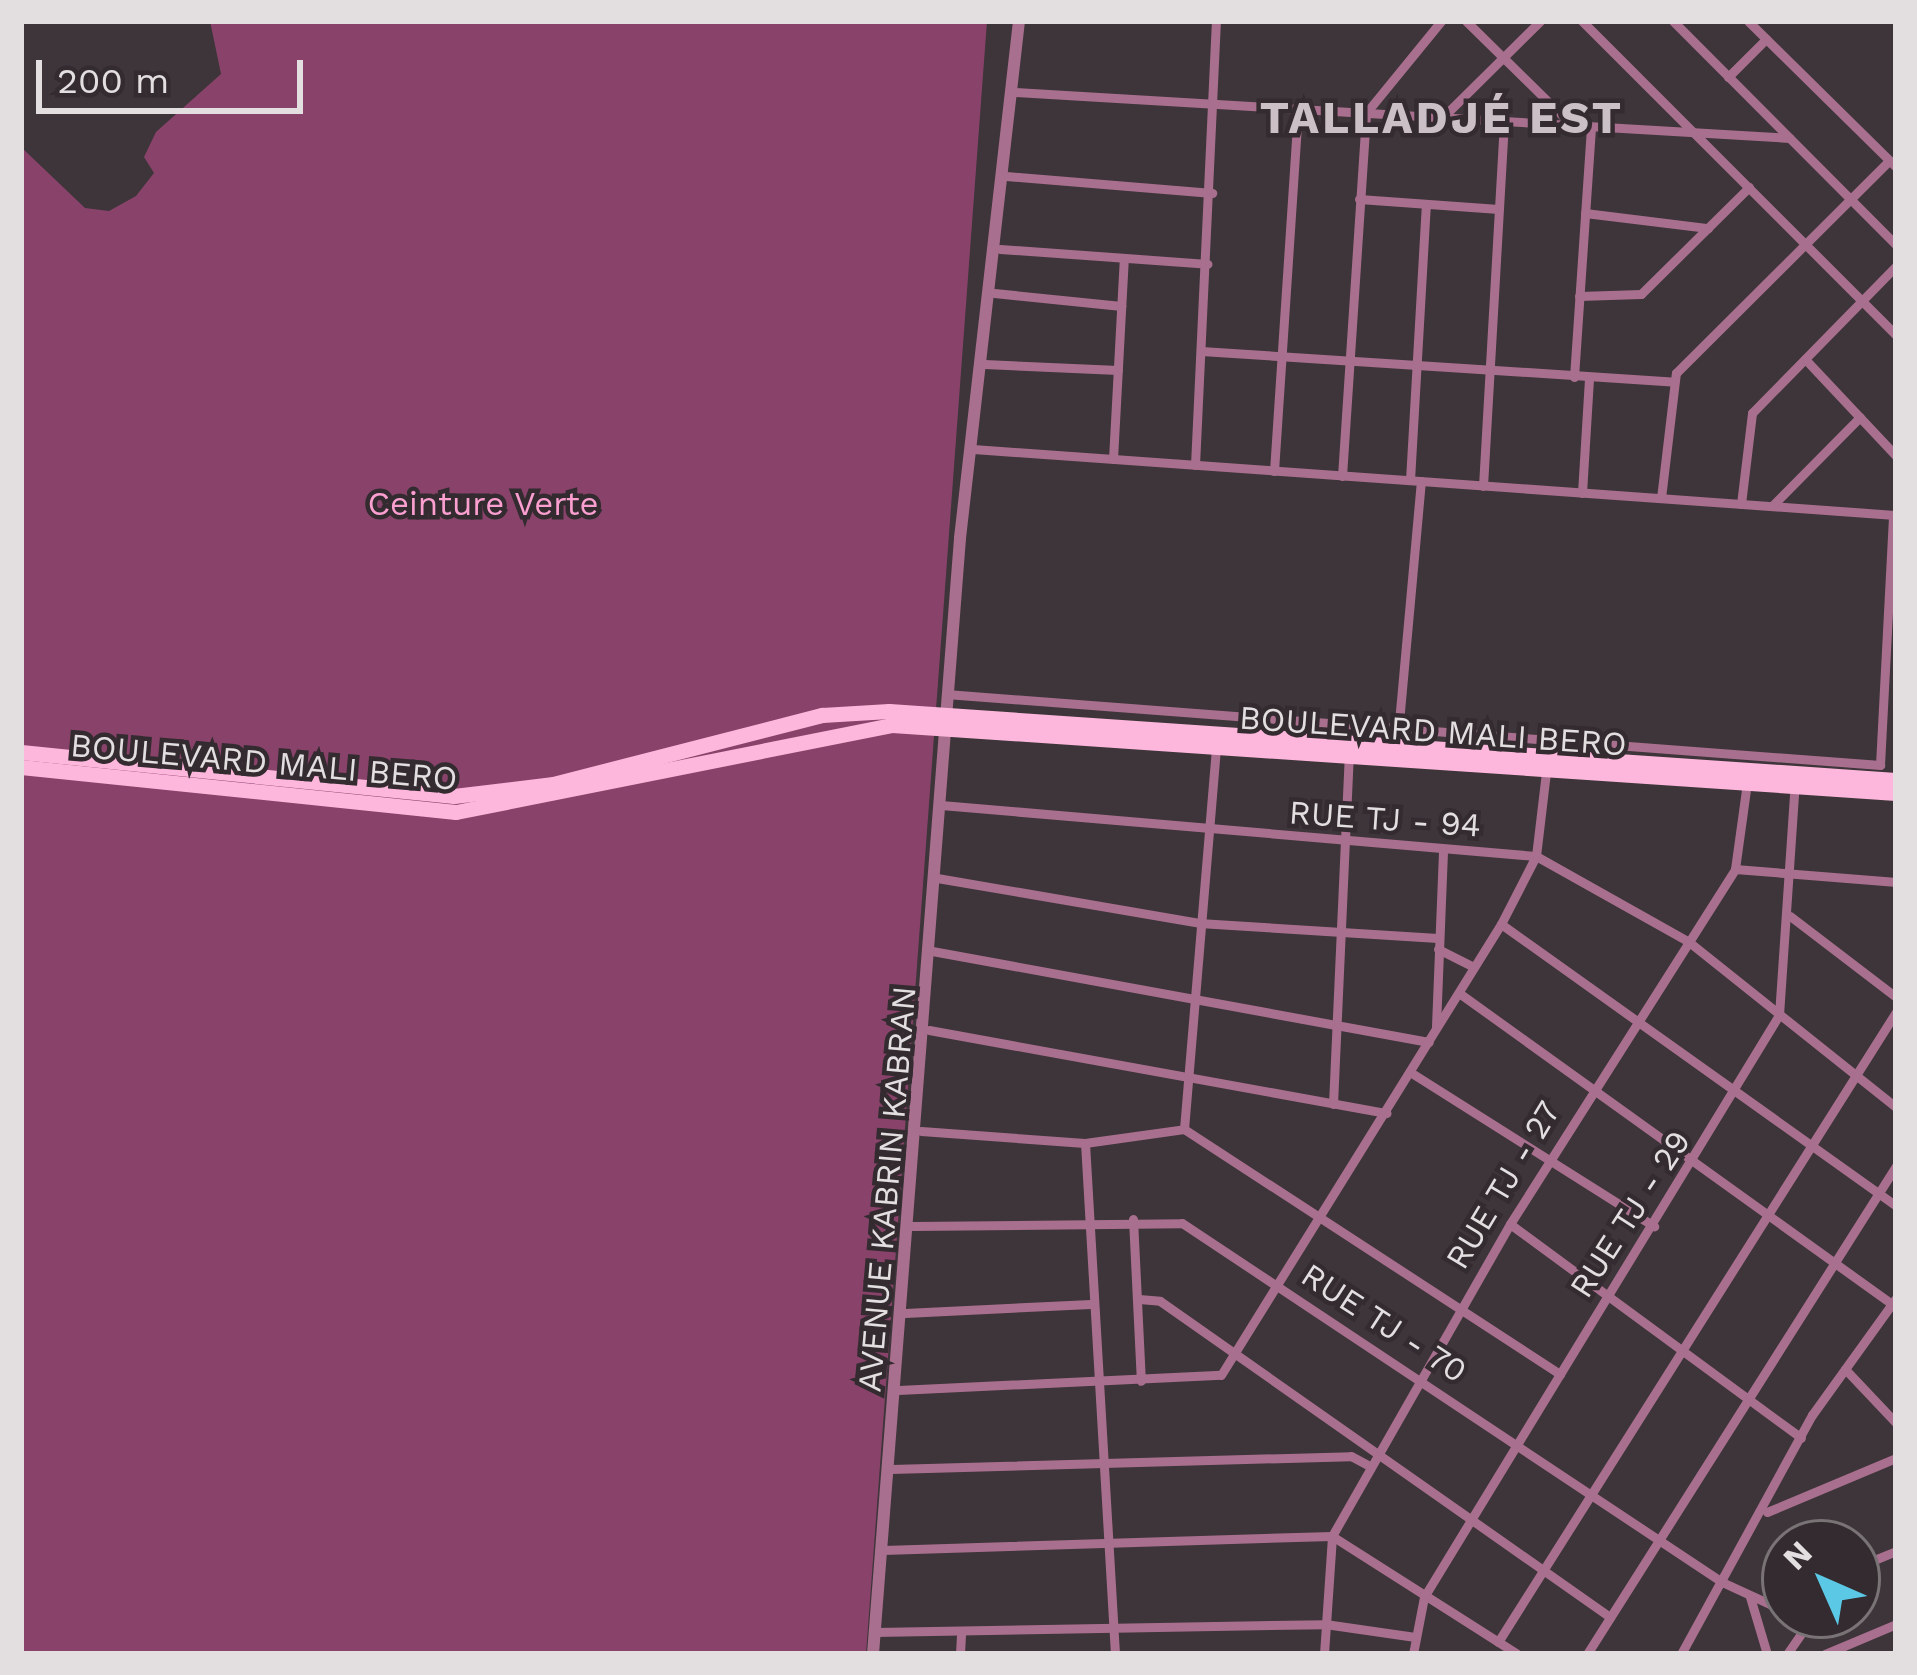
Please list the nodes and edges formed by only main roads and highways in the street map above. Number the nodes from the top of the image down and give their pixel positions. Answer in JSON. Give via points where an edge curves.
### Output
{"nodes":[{"id":1,"x":925,"y":720,"type":"junction"},
{"id":2,"x":968,"y":721,"type":"junction"},
{"id":3,"x":1348,"y":748,"type":"junction"},
{"id":4,"x":21,"y":752,"type":"edge"},
{"id":5,"x":21,"y":767,"type":"edge"},
{"id":6,"x":1795,"y":780,"type":"junction"},
{"id":7,"x":1896,"y":780,"type":"edge"},
{"id":8,"x":1896,"y":793,"type":"edge"}],
"edges":[{"from":1,"to":2,"type":"main road"},
{"from":1,"to":4,"type":"main road","name":"BOULEVARD MALI BERO","via":[[822,715],[553,784],[454,796]]},
{"from":1,"to":5,"type":"main road","name":"BOULEVARD MALI BERO","via":[[845,726],[456,812]]},
{"from":2,"to":3,"type":"main road","name":"BOULEVARD MALI BERO"},
{"from":2,"to":3,"type":"main road","name":"BOULEVARD MALI BERO","via":[[999,717]]},
{"from":3,"to":6,"type":"main road","name":"BOULEVARD MALI BERO","via":[[1546,772]]},
{"from":3,"to":6,"type":"main road","name":"BOULEVARD MALI BERO","via":[[1397,738],[1776,764]]},
{"from":6,"to":7,"type":"main road","name":"BOULEVARD MALI BERO"},
{"from":6,"to":8,"type":"main road","name":"BOULEVARD MALI BERO"}]}
